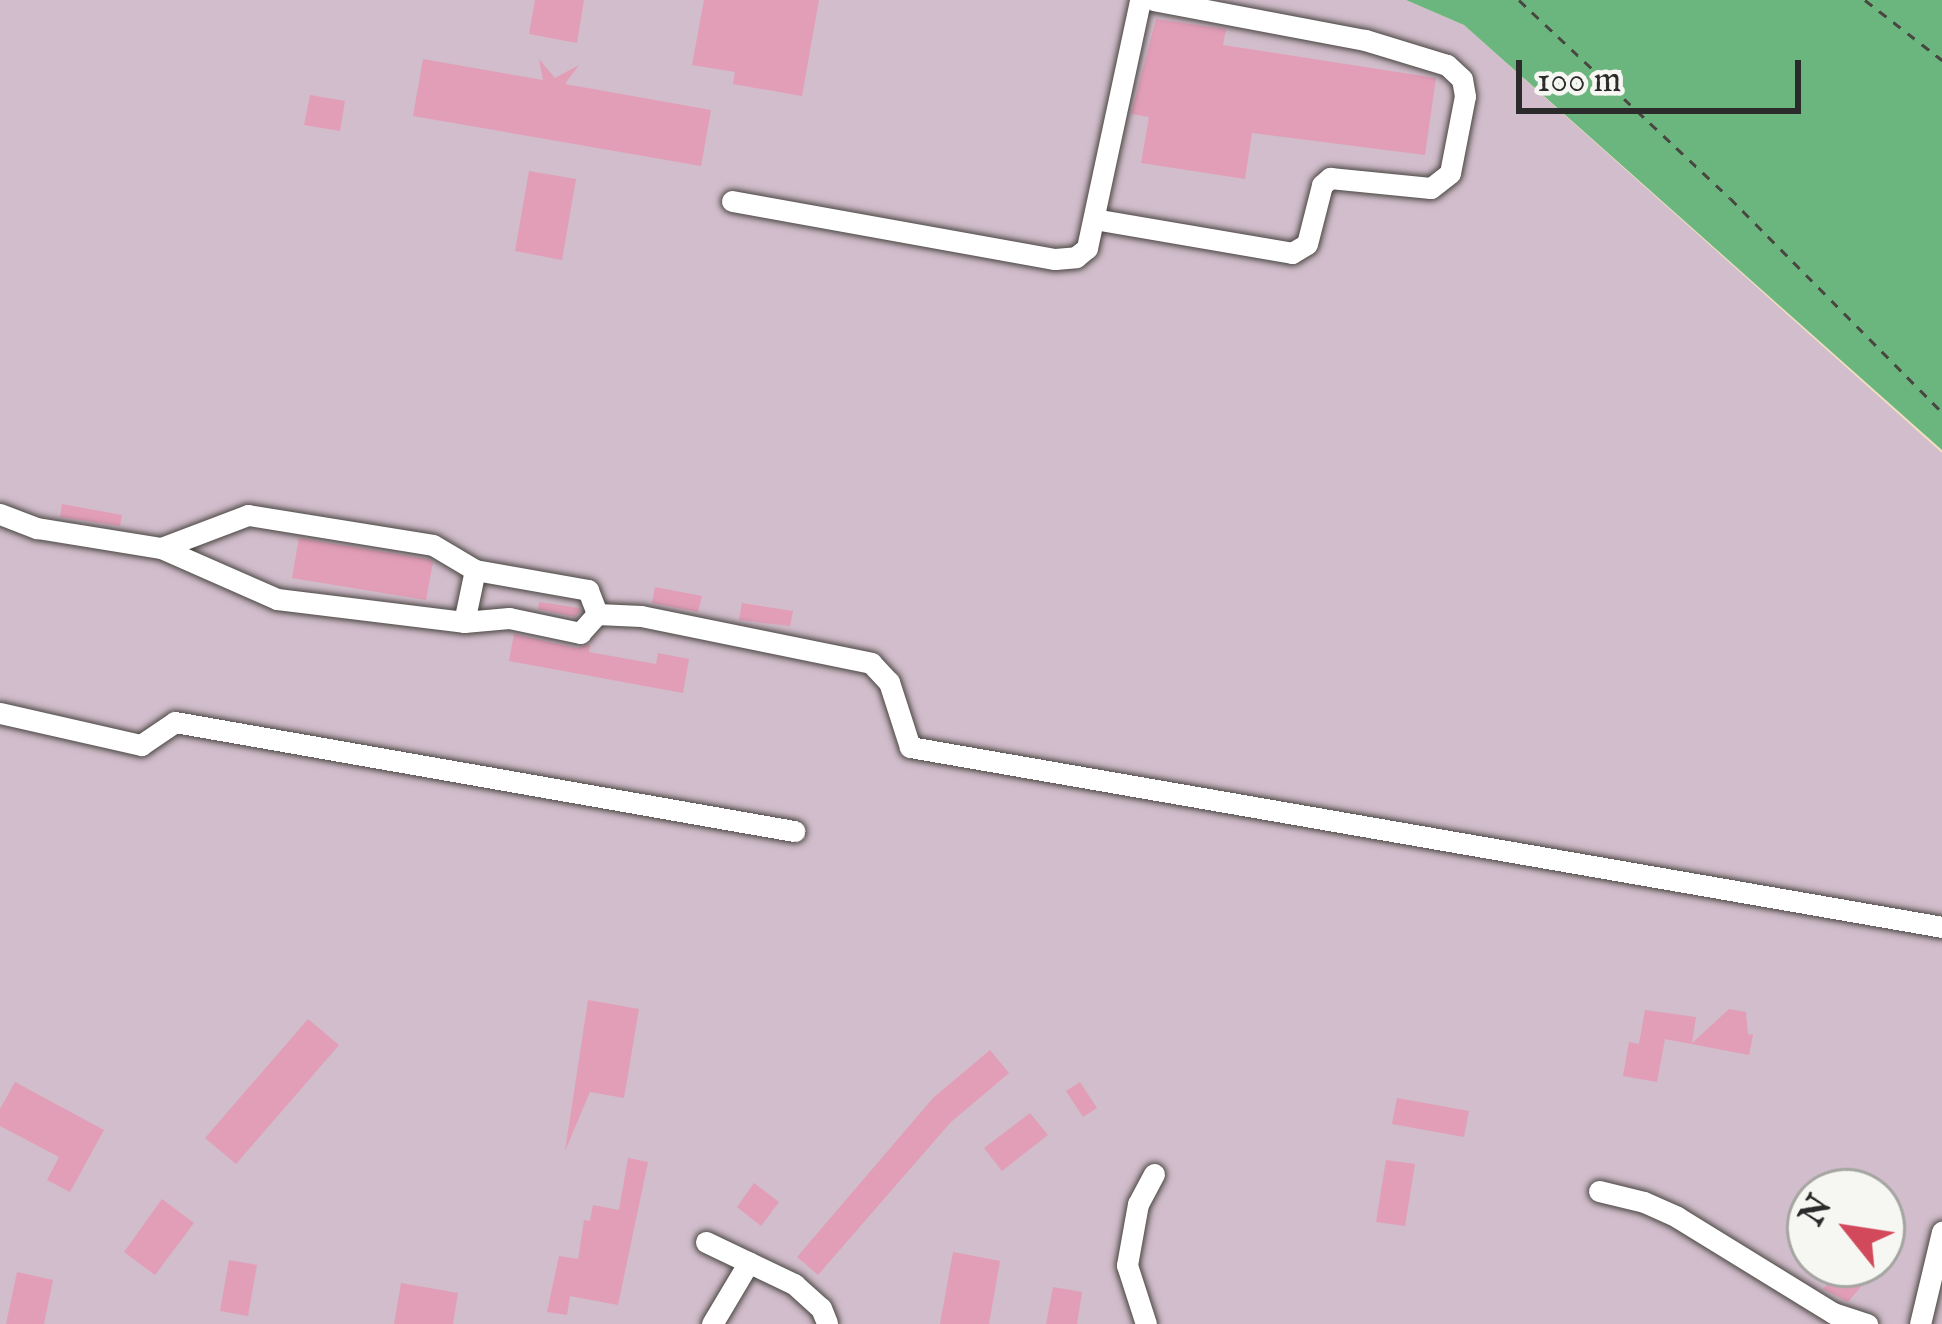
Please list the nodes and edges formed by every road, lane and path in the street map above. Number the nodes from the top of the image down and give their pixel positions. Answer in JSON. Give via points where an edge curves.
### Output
{"nodes":[{"id":1,"x":1140,"y":0,"type":"edge"},
{"id":2,"x":1154,"y":0,"type":"edge"},
{"id":3,"x":1520,"y":0,"type":"edge"},
{"id":4,"x":1865,"y":0,"type":"edge"},
{"id":5,"x":1942,"y":59,"type":"edge"},
{"id":6,"x":732,"y":201,"type":"dead end"},
{"id":7,"x":1094,"y":219,"type":"junction"},
{"id":8,"x":1942,"y":412,"type":"edge"},
{"id":9,"x":0,"y":514,"type":"edge"},
{"id":10,"x":161,"y":548,"type":"junction"},
{"id":11,"x":475,"y":570,"type":"junction"},
{"id":12,"x":597,"y":614,"type":"junction"},
{"id":13,"x":464,"y":622,"type":"junction"},
{"id":14,"x":0,"y":713,"type":"edge"},
{"id":15,"x":794,"y":831,"type":"dead end"},
{"id":16,"x":1942,"y":927,"type":"edge"},
{"id":17,"x":1154,"y":1174,"type":"dead end"},
{"id":18,"x":1599,"y":1191,"type":"dead end"},
{"id":19,"x":1942,"y":1232,"type":"edge"},
{"id":20,"x":706,"y":1242,"type":"dead end"},
{"id":21,"x":748,"y":1262,"type":"junction"},
{"id":22,"x":830,"y":1317,"type":"edge"},
{"id":23,"x":712,"y":1324,"type":"edge"},
{"id":24,"x":1146,"y":1324,"type":"edge"},
{"id":25,"x":1867,"y":1324,"type":"edge"},
{"id":26,"x":1921,"y":1324,"type":"edge"}],
"edges":[{"from":1,"to":7,"type":"lane"},
{"from":2,"to":7,"type":"lane","via":[[1365,40],[1447,65],[1465,96],[1450,173],[1431,188],[1330,178],[1307,244],[1292,253]]},
{"from":3,"to":8,"type":"path"},
{"from":4,"to":5,"type":"path"},
{"from":6,"to":7,"type":"lane","via":[[1055,259],[1082,254]]},
{"from":9,"to":10,"type":"lane"},
{"from":10,"to":11,"type":"lane","via":[[248,515],[433,545]]},
{"from":10,"to":13,"type":"lane","via":[[278,599]]},
{"from":11,"to":12,"type":"lane","via":[[588,590]]},
{"from":11,"to":13,"type":"lane"},
{"from":12,"to":13,"type":"lane","via":[[580,633],[508,618]]},
{"from":12,"to":16,"type":"lane","via":[[871,663],[890,682],[910,747]]},
{"from":14,"to":15,"type":"lane","via":[[142,745],[175,722]]},
{"from":17,"to":24,"type":"lane","via":[[1138,1204],[1127,1265]]},
{"from":18,"to":25,"type":"lane","via":[[1677,1217],[1833,1312]]},
{"from":19,"to":26,"type":"lane"},
{"from":20,"to":21,"type":"lane"},
{"from":21,"to":22,"type":"lane","via":[[794,1284]]},
{"from":21,"to":23,"type":"lane"}]}
